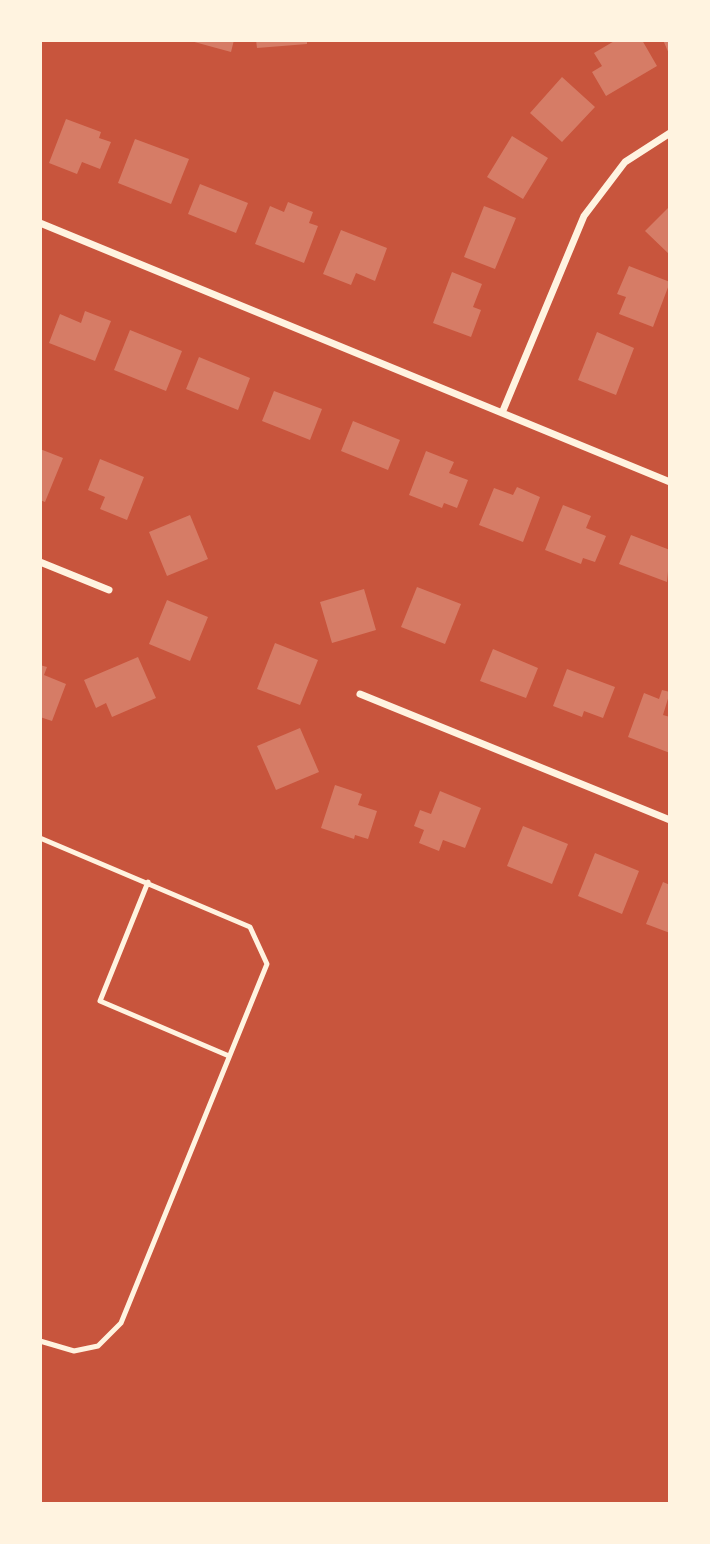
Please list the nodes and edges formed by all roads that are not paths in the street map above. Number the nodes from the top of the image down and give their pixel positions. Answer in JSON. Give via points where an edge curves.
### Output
{"nodes":[{"id":1,"x":670,"y":133,"type":"edge"},
{"id":2,"x":40,"y":223,"type":"edge"},
{"id":3,"x":502,"y":413,"type":"junction"},
{"id":4,"x":670,"y":482,"type":"edge"},
{"id":5,"x":40,"y":562,"type":"edge"},
{"id":6,"x":109,"y":590,"type":"dead end"},
{"id":7,"x":360,"y":694,"type":"dead end"},
{"id":8,"x":670,"y":820,"type":"edge"},
{"id":9,"x":40,"y":838,"type":"edge"},
{"id":10,"x":148,"y":882,"type":"junction"},
{"id":11,"x":229,"y":1056,"type":"junction"},
{"id":12,"x":40,"y":1341,"type":"edge"}],
"edges":[{"from":1,"to":3,"type":"street","via":[[625,162],[584,216]]},
{"from":2,"to":3,"type":"street"},
{"from":3,"to":4,"type":"street"},
{"from":5,"to":6,"type":"street"},
{"from":7,"to":8,"type":"street"},
{"from":9,"to":10,"type":"lane"},
{"from":10,"to":11,"type":"lane","via":[[250,927],[267,964]]},
{"from":10,"to":11,"type":"lane","via":[[100,1001]]},
{"from":11,"to":12,"type":"lane","via":[[121,1323],[98,1346],[74,1351]]}]}
